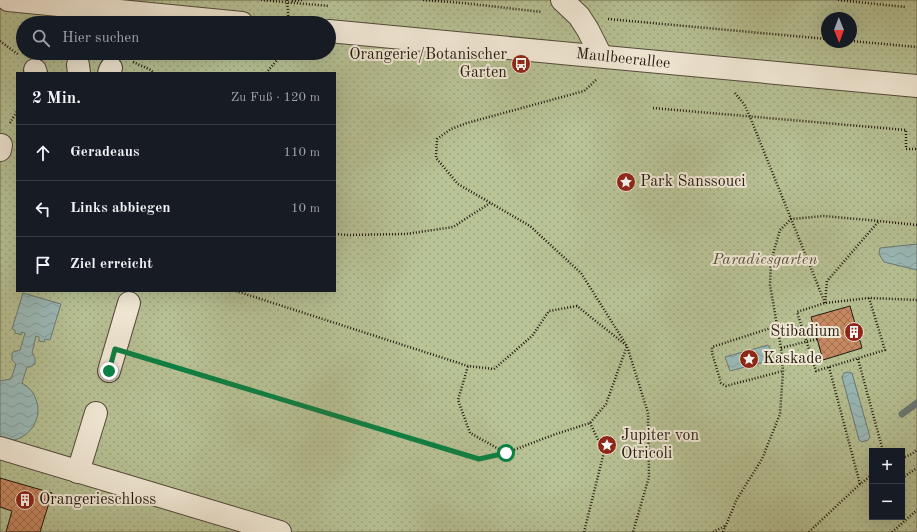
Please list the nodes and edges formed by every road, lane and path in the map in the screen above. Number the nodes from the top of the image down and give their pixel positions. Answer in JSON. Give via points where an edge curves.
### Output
{"nodes":[{"id":1,"x":8,"y":0,"type":"edge"},
{"id":2,"x":261,"y":0,"type":"edge"},
{"id":3,"x":303,"y":0,"type":"edge"},
{"id":4,"x":423,"y":0,"type":"edge"},
{"id":5,"x":562,"y":0,"type":"edge"},
{"id":6,"x":838,"y":0,"type":"edge"},
{"id":7,"x":287,"y":1,"type":"edge"},
{"id":8,"x":905,"y":7,"type":"dead end"},
{"id":9,"x":171,"y":16,"type":"edge"},
{"id":10,"x":288,"y":16,"type":"edge"},
{"id":11,"x":578,"y":16,"type":"junction"},
{"id":12,"x":336,"y":32,"type":"edge"},
{"id":13,"x":821,"y":37,"type":"edge"},
{"id":14,"x":857,"y":42,"type":"edge"},
{"id":15,"x":917,"y":47,"type":"edge"},
{"id":16,"x":601,"y":56,"type":"junction"},
{"id":17,"x":278,"y":60,"type":"edge"},
{"id":18,"x":716,"y":68,"type":"junction"},
{"id":19,"x":267,"y":72,"type":"edge"},
{"id":20,"x":917,"y":86,"type":"edge"},
{"id":21,"x":653,"y":108,"type":"dead end"},
{"id":22,"x":750,"y":117,"type":"junction"},
{"id":23,"x":917,"y":149,"type":"edge"},
{"id":24,"x":490,"y":203,"type":"junction"},
{"id":25,"x":791,"y":219,"type":"junction"},
{"id":26,"x":879,"y":221,"type":"junction"},
{"id":27,"x":917,"y":225,"type":"edge"},
{"id":28,"x":336,"y":234,"type":"edge"},
{"id":29,"x":239,"y":292,"type":"edge"},
{"id":30,"x":869,"y":298,"type":"junction"},
{"id":31,"x":917,"y":300,"type":"edge"},
{"id":32,"x":129,"y":303,"type":"dead end"},
{"id":33,"x":825,"y":303,"type":"junction"},
{"id":34,"x":777,"y":326,"type":"junction"},
{"id":35,"x":817,"y":339,"type":"dead end"},
{"id":36,"x":806,"y":342,"type":"junction"},
{"id":37,"x":627,"y":346,"type":"junction"},
{"id":38,"x":781,"y":348,"type":"junction"},
{"id":39,"x":115,"y":349,"type":"junction"},
{"id":40,"x":858,"y":358,"type":"junction"},
{"id":41,"x":468,"y":366,"type":"junction"},
{"id":42,"x":829,"y":367,"type":"junction"},
{"id":43,"x":109,"y":371,"type":"dead end"},
{"id":44,"x":783,"y":371,"type":"junction"},
{"id":45,"x":96,"y":414,"type":"dead end"},
{"id":46,"x":590,"y":423,"type":"junction"},
{"id":47,"x":882,"y":448,"type":"edge"},
{"id":48,"x":1,"y":450,"type":"edge"},
{"id":49,"x":917,"y":450,"type":"edge"},
{"id":50,"x":506,"y":453,"type":"junction"},
{"id":51,"x":905,"y":457,"type":"edge"},
{"id":52,"x":917,"y":468,"type":"edge"},
{"id":53,"x":78,"y":472,"type":"junction"},
{"id":54,"x":905,"y":476,"type":"edge"},
{"id":55,"x":869,"y":478,"type":"edge"},
{"id":56,"x":860,"y":484,"type":"junction"},
{"id":57,"x":917,"y":510,"type":"edge"},
{"id":58,"x":726,"y":526,"type":"junction"},
{"id":59,"x":280,"y":532,"type":"edge"},
{"id":60,"x":584,"y":532,"type":"edge"},
{"id":61,"x":633,"y":532,"type":"edge"},
{"id":62,"x":713,"y":532,"type":"edge"},
{"id":63,"x":723,"y":532,"type":"edge"},
{"id":64,"x":809,"y":532,"type":"edge"},
{"id":65,"x":892,"y":532,"type":"edge"}],
"edges":[{"from":1,"to":9,"type":"street"},
{"from":2,"to":7,"type":"path"},
{"from":3,"to":7,"type":"path"},
{"from":4,"to":11,"type":"path"},
{"from":5,"to":11,"type":"street"},
{"from":6,"to":8,"type":"path"},
{"from":7,"to":10,"type":"path"},
{"from":11,"to":13,"type":"path"},
{"from":11,"to":16,"type":"street"},
{"from":12,"to":16,"type":"street","name":"Maulbeerallee"},
{"from":14,"to":15,"type":"path"},
{"from":16,"to":18,"type":"street","name":"Maulbeerallee"},
{"from":16,"to":24,"type":"path","via":[[597,78],[584,91],[467,123],[451,129],[437,139],[436,158],[458,184]]},
{"from":17,"to":19,"type":"path"},
{"from":18,"to":20,"type":"street","name":"Maulbeerallee"},
{"from":18,"to":22,"type":"path","via":[[744,104]]},
{"from":21,"to":22,"type":"path"},
{"from":22,"to":23,"type":"path","via":[[906,130],[906,149]]},
{"from":22,"to":25,"type":"path"},
{"from":24,"to":28,"type":"path","via":[[453,226],[406,234]]},
{"from":24,"to":37,"type":"path","via":[[530,226],[581,273]]},
{"from":25,"to":26,"type":"path","via":[[824,216]]},
{"from":25,"to":33,"type":"path"},
{"from":25,"to":34,"type":"path","via":[[780,230],[771,261],[770,285]]},
{"from":26,"to":27,"type":"path"},
{"from":26,"to":33,"type":"path","via":[[827,281]]},
{"from":29,"to":41,"type":"path"},
{"from":30,"to":31,"type":"path"},
{"from":30,"to":33,"type":"path"},
{"from":30,"to":40,"type":"path","via":[[885,350]]},
{"from":32,"to":39,"type":"street"},
{"from":33,"to":36,"type":"path","via":[[797,312]]},
{"from":34,"to":38,"type":"path"},
{"from":34,"to":44,"type":"path","via":[[712,347],[712,353],[721,383],[726,386]]},
{"from":35,"to":36,"type":"path"},
{"from":36,"to":38,"type":"path"},
{"from":36,"to":42,"type":"path","via":[[816,371]]},
{"from":37,"to":41,"type":"path","via":[[576,306],[549,311],[532,336],[494,369]]},
{"from":37,"to":46,"type":"path","via":[[606,404]]},
{"from":37,"to":61,"type":"path","via":[[648,412],[649,477]]},
{"from":38,"to":44,"type":"path"},
{"from":39,"to":43,"type":"street"},
{"from":39,"to":50,"type":"path","via":[[479,459]]},
{"from":40,"to":42,"type":"path"},
{"from":40,"to":47,"type":"path"},
{"from":41,"to":50,"type":"path","via":[[458,400],[470,433]]},
{"from":42,"to":56,"type":"path"},
{"from":44,"to":58,"type":"path","via":[[780,414],[762,459],[737,499]]},
{"from":45,"to":53,"type":"street"},
{"from":46,"to":50,"type":"path"},
{"from":46,"to":60,"type":"path","via":[[604,452]]},
{"from":48,"to":53,"type":"street"},
{"from":49,"to":51,"type":"path"},
{"from":52,"to":54,"type":"path"},
{"from":53,"to":59,"type":"street"},
{"from":55,"to":56,"type":"path"},
{"from":56,"to":64,"type":"path"},
{"from":57,"to":65,"type":"path"},
{"from":58,"to":62,"type":"path"},
{"from":58,"to":63,"type":"path"}]}
